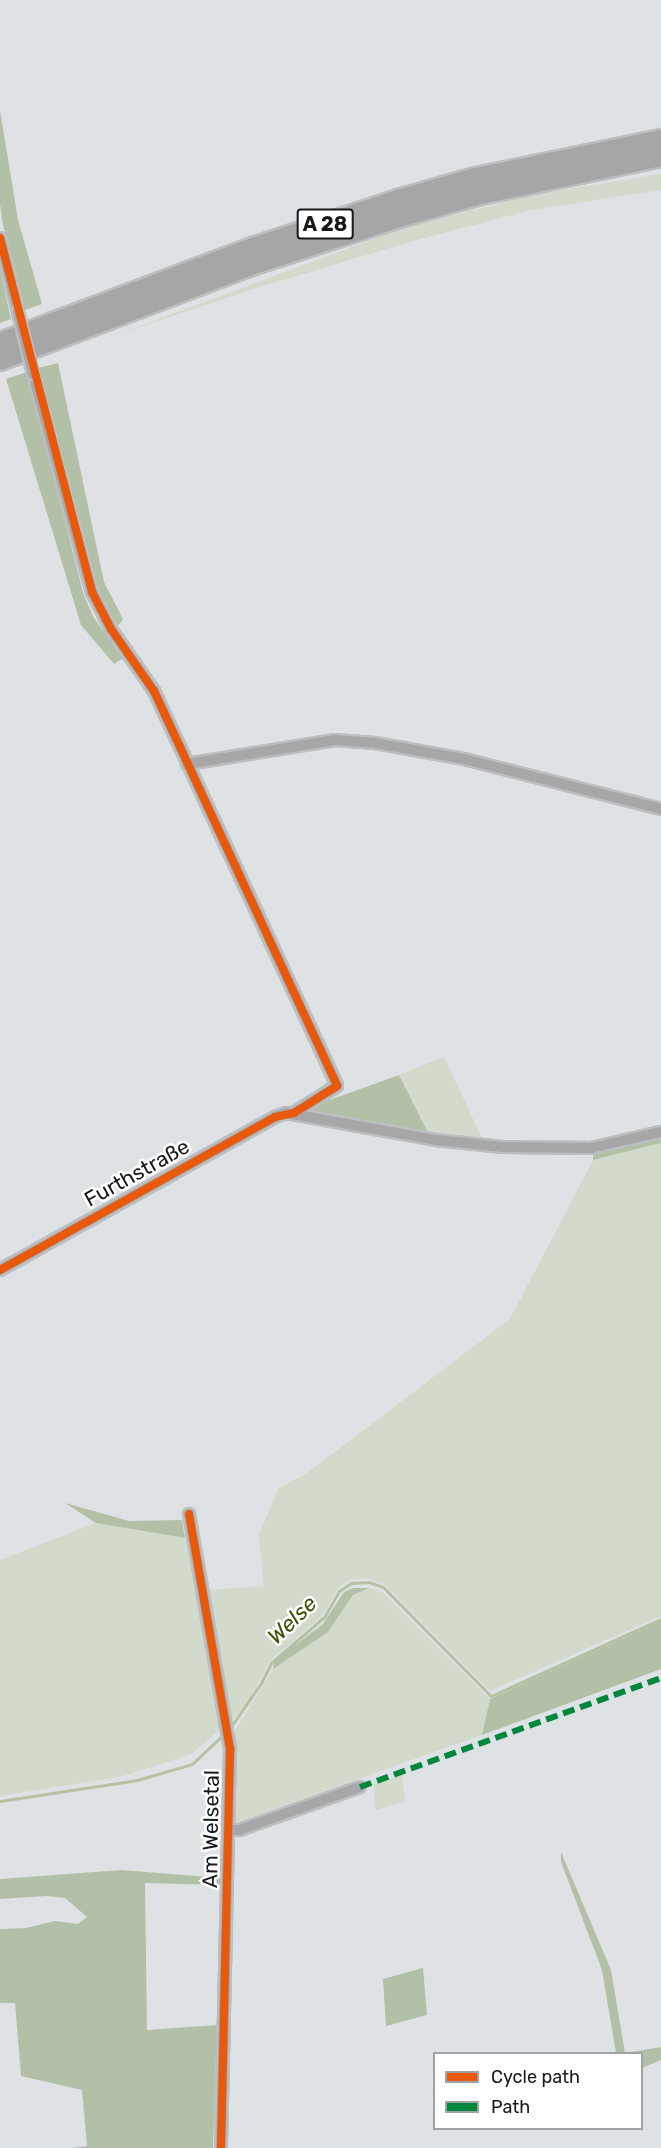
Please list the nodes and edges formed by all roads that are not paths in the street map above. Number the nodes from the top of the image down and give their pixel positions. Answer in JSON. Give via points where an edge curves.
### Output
{"nodes":[{"id":1,"x":661,"y":140,"type":"edge"},
{"id":2,"x":661,"y":156,"type":"edge"},
{"id":3,"x":0,"y":238,"type":"edge"},
{"id":4,"x":0,"y":343,"type":"edge"},
{"id":5,"x":0,"y":360,"type":"edge"},
{"id":6,"x":187,"y":764,"type":"junction"},
{"id":7,"x":661,"y":809,"type":"edge"},
{"id":8,"x":294,"y":1113,"type":"junction"},
{"id":9,"x":661,"y":1132,"type":"edge"},
{"id":10,"x":0,"y":1270,"type":"edge"},
{"id":11,"x":189,"y":1514,"type":"dead end"},
{"id":12,"x":360,"y":1787,"type":"dead end"},
{"id":13,"x":230,"y":1830,"type":"junction"},
{"id":14,"x":221,"y":2148,"type":"edge"}],
"edges":[{"from":1,"to":4,"type":"highway","number":"A 28","via":[[476,178],[398,200],[256,247]]},
{"from":2,"to":5,"type":"highway","number":"A 28","via":[[481,194],[402,216],[260,262]]},
{"from":3,"to":6,"type":"street","bridge":true,"via":[[92,592],[111,629],[154,691]]},
{"from":6,"to":7,"type":"street","via":[[335,740],[375,743],[464,759]]},
{"from":6,"to":8,"type":"street","via":[[337,1086]]},
{"from":8,"to":9,"type":"street","via":[[436,1140],[503,1147],[591,1148]]},
{"from":8,"to":10,"type":"street","name":"Furthstraße","via":[[274,1117]]},
{"from":11,"to":13,"type":"street","name":"Am Welsetal","via":[[228,1736]]},
{"from":12,"to":13,"type":"street"},
{"from":13,"to":14,"type":"street","name":"Am Welsetal"}]}
